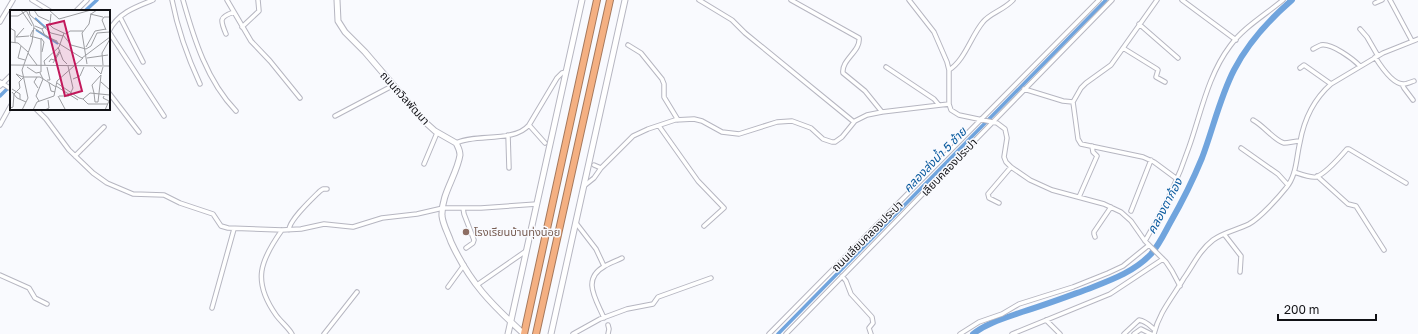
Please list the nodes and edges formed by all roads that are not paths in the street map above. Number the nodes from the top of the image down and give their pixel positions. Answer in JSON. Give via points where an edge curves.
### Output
{"nodes":[{"id":1,"x":13,"y":0,"type":"edge"},
{"id":2,"x":32,"y":0,"type":"edge"},
{"id":3,"x":87,"y":0,"type":"edge"},
{"id":4,"x":152,"y":0,"type":"edge"},
{"id":5,"x":172,"y":0,"type":"edge"},
{"id":6,"x":183,"y":0,"type":"edge"},
{"id":7,"x":227,"y":0,"type":"edge"},
{"id":8,"x":258,"y":0,"type":"edge"},
{"id":9,"x":337,"y":0,"type":"edge"},
{"id":10,"x":582,"y":0,"type":"edge"},
{"id":11,"x":597,"y":0,"type":"edge"},
{"id":12,"x":610,"y":0,"type":"edge"},
{"id":13,"x":625,"y":0,"type":"edge"},
{"id":14,"x":699,"y":0,"type":"edge"},
{"id":15,"x":791,"y":0,"type":"edge"},
{"id":16,"x":909,"y":0,"type":"edge"},
{"id":17,"x":1013,"y":0,"type":"edge"},
{"id":18,"x":1099,"y":0,"type":"edge"},
{"id":19,"x":1112,"y":0,"type":"edge"},
{"id":20,"x":1158,"y":0,"type":"edge"},
{"id":21,"x":1182,"y":0,"type":"edge"},
{"id":22,"x":1283,"y":0,"type":"edge"},
{"id":23,"x":1382,"y":0,"type":"edge"},
{"id":24,"x":1390,"y":0,"type":"edge"},
{"id":25,"x":1375,"y":3,"type":"dead end"},
{"id":26,"x":48,"y":10,"type":"edge"},
{"id":27,"x":77,"y":10,"type":"edge"},
{"id":28,"x":234,"y":12,"type":"junction"},
{"id":29,"x":120,"y":17,"type":"junction"},
{"id":30,"x":0,"y":22,"type":"edge"},
{"id":31,"x":1139,"y":24,"type":"junction"},
{"id":32,"x":242,"y":27,"type":"junction"},
{"id":33,"x":110,"y":29,"type":"edge"},
{"id":34,"x":1360,"y":29,"type":"dead end"},
{"id":35,"x":110,"y":33,"type":"edge"},
{"id":36,"x":226,"y":34,"type":"dead end"},
{"id":37,"x":1418,"y":39,"type":"edge"},
{"id":38,"x":1236,"y":40,"type":"junction"},
{"id":39,"x":1412,"y":41,"type":"junction"},
{"id":40,"x":628,"y":44,"type":"dead end"},
{"id":41,"x":1123,"y":48,"type":"junction"},
{"id":42,"x":1313,"y":49,"type":"dead end"},
{"id":43,"x":1377,"y":56,"type":"junction"},
{"id":44,"x":1178,"y":58,"type":"dead end"},
{"id":45,"x":143,"y":62,"type":"dead end"},
{"id":46,"x":1360,"y":66,"type":"junction"},
{"id":47,"x":886,"y":67,"type":"dead end"},
{"id":48,"x":1300,"y":68,"type":"dead end"},
{"id":49,"x":949,"y":70,"type":"junction"},
{"id":50,"x":566,"y":72,"type":"junction"},
{"id":51,"x":10,"y":76,"type":"edge"},
{"id":52,"x":1414,"y":81,"type":"dead end"},
{"id":53,"x":1165,"y":82,"type":"dead end"},
{"id":54,"x":1,"y":83,"type":"edge"},
{"id":55,"x":200,"y":84,"type":"dead end"},
{"id":56,"x":1331,"y":84,"type":"junction"},
{"id":57,"x":1402,"y":84,"type":"junction"},
{"id":58,"x":394,"y":85,"type":"junction"},
{"id":59,"x":10,"y":88,"type":"edge"},
{"id":60,"x":1024,"y":89,"type":"junction"},
{"id":61,"x":110,"y":94,"type":"edge"},
{"id":62,"x":300,"y":98,"type":"dead end"},
{"id":63,"x":1413,"y":100,"type":"dead end"},
{"id":64,"x":1073,"y":102,"type":"junction"},
{"id":65,"x":949,"y":104,"type":"junction"},
{"id":66,"x":939,"y":105,"type":"junction"},
{"id":67,"x":10,"y":107,"type":"edge"},
{"id":68,"x":37,"y":110,"type":"edge"},
{"id":69,"x":236,"y":110,"type":"dead end"},
{"id":70,"x":882,"y":112,"type":"junction"},
{"id":71,"x":164,"y":116,"type":"dead end"},
{"id":72,"x":335,"y":116,"type":"dead end"},
{"id":73,"x":983,"y":119,"type":"junction"},
{"id":74,"x":678,"y":120,"type":"junction"},
{"id":75,"x":1253,"y":120,"type":"dead end"},
{"id":76,"x":992,"y":121,"type":"junction"},
{"id":77,"x":854,"y":122,"type":"junction"},
{"id":78,"x":0,"y":125,"type":"edge"},
{"id":79,"x":529,"y":125,"type":"junction"},
{"id":80,"x":659,"y":126,"type":"junction"},
{"id":81,"x":104,"y":127,"type":"dead end"},
{"id":82,"x":140,"y":132,"type":"dead end"},
{"id":83,"x":437,"y":133,"type":"junction"},
{"id":84,"x":508,"y":135,"type":"junction"},
{"id":85,"x":1300,"y":141,"type":"junction"},
{"id":86,"x":456,"y":143,"type":"junction"},
{"id":87,"x":545,"y":143,"type":"dead end"},
{"id":88,"x":1092,"y":146,"type":"junction"},
{"id":89,"x":1241,"y":148,"type":"dead end"},
{"id":90,"x":75,"y":156,"type":"junction"},
{"id":91,"x":1151,"y":160,"type":"junction"},
{"id":92,"x":424,"y":164,"type":"dead end"},
{"id":93,"x":594,"y":165,"type":"dead end"},
{"id":94,"x":1010,"y":167,"type":"junction"},
{"id":95,"x":509,"y":168,"type":"dead end"},
{"id":96,"x":601,"y":168,"type":"junction"},
{"id":97,"x":1294,"y":172,"type":"junction"},
{"id":98,"x":1317,"y":176,"type":"junction"},
{"id":99,"x":1178,"y":179,"type":"junction"},
{"id":100,"x":1406,"y":183,"type":"dead end"},
{"id":101,"x":1288,"y":185,"type":"junction"},
{"id":102,"x":584,"y":186,"type":"junction"},
{"id":103,"x":327,"y":189,"type":"dead end"},
{"id":104,"x":1079,"y":197,"type":"junction"},
{"id":105,"x":1000,"y":203,"type":"dead end"},
{"id":106,"x":537,"y":204,"type":"junction"},
{"id":107,"x":1111,"y":207,"type":"junction"},
{"id":108,"x":443,"y":208,"type":"junction"},
{"id":109,"x":463,"y":208,"type":"junction"},
{"id":110,"x":1131,"y":210,"type":"dead end"},
{"id":111,"x":576,"y":223,"type":"junction"},
{"id":112,"x":704,"y":226,"type":"dead end"},
{"id":113,"x":234,"y":229,"type":"junction"},
{"id":114,"x":282,"y":230,"type":"junction"},
{"id":115,"x":289,"y":230,"type":"junction"},
{"id":116,"x":1224,"y":234,"type":"junction"},
{"id":117,"x":1095,"y":238,"type":"dead end"},
{"id":118,"x":1145,"y":241,"type":"junction"},
{"id":119,"x":1150,"y":246,"type":"junction"},
{"id":120,"x":466,"y":248,"type":"dead end"},
{"id":121,"x":1384,"y":250,"type":"dead end"},
{"id":122,"x":527,"y":251,"type":"junction"},
{"id":123,"x":622,"y":258,"type":"dead end"},
{"id":124,"x":1162,"y":258,"type":"junction"},
{"id":125,"x":464,"y":265,"type":"junction"},
{"id":126,"x":604,"y":266,"type":"junction"},
{"id":127,"x":1240,"y":272,"type":"dead end"},
{"id":128,"x":0,"y":275,"type":"edge"},
{"id":129,"x":842,"y":276,"type":"junction"},
{"id":130,"x":711,"y":278,"type":"dead end"},
{"id":131,"x":477,"y":285,"type":"junction"},
{"id":132,"x":1180,"y":286,"type":"junction"},
{"id":133,"x":448,"y":287,"type":"dead end"},
{"id":134,"x":357,"y":292,"type":"dead end"},
{"id":135,"x":47,"y":304,"type":"dead end"},
{"id":136,"x":212,"y":308,"type":"dead end"},
{"id":137,"x":604,"y":318,"type":"junction"},
{"id":138,"x":1046,"y":320,"type":"junction"},
{"id":139,"x":511,"y":322,"type":"junction"},
{"id":140,"x":608,"y":325,"type":"dead end"},
{"id":141,"x":789,"y":330,"type":"junction"},
{"id":142,"x":1153,"y":333,"type":"edge"},
{"id":143,"x":292,"y":334,"type":"edge"},
{"id":144,"x":324,"y":334,"type":"edge"},
{"id":145,"x":508,"y":334,"type":"edge"},
{"id":146,"x":524,"y":334,"type":"edge"},
{"id":147,"x":536,"y":334,"type":"edge"},
{"id":148,"x":551,"y":334,"type":"edge"},
{"id":149,"x":573,"y":334,"type":"edge"},
{"id":150,"x":608,"y":334,"type":"edge"},
{"id":151,"x":769,"y":334,"type":"edge"},
{"id":152,"x":786,"y":334,"type":"edge"},
{"id":153,"x":793,"y":334,"type":"edge"},
{"id":154,"x":871,"y":334,"type":"edge"},
{"id":155,"x":960,"y":334,"type":"edge"},
{"id":156,"x":1012,"y":334,"type":"edge"},
{"id":157,"x":1060,"y":334,"type":"edge"},
{"id":158,"x":1124,"y":334,"type":"edge"},
{"id":159,"x":1134,"y":334,"type":"edge"}],
"edges":[{"from":1,"to":30,"type":"street"},
{"from":2,"to":26,"type":"street"},
{"from":3,"to":27,"type":"street"},
{"from":4,"to":29,"type":"street","via":[[127,11]]},
{"from":5,"to":55,"type":"street","via":[[181,39]]},
{"from":6,"to":69,"type":"street","via":[[206,67]]},
{"from":7,"to":28,"type":"street"},
{"from":8,"to":32,"type":"street","via":[[260,11]]},
{"from":9,"to":58,"type":"main road","name":"ถนนถวิลพัฒนา","via":[[338,21],[341,26]]},
{"from":10,"to":50,"type":"main road"},
{"from":11,"to":146,"type":"highway"},
{"from":12,"to":147,"type":"highway"},
{"from":13,"to":102,"type":"main road"},
{"from":14,"to":77,"type":"street","via":[[732,20]]},
{"from":15,"to":70,"type":"street","via":[[860,38],[843,68],[843,73],[865,91]]},
{"from":16,"to":49,"type":"street","via":[[934,32]]},
{"from":17,"to":49,"type":"street","via":[[982,22],[956,65]]},
{"from":18,"to":73,"type":"street","name":"ถนนเลียบคลองประปา"},
{"from":19,"to":60,"type":"street","name":"เลียบคลองประปา"},
{"from":20,"to":31,"type":"street"},
{"from":21,"to":38,"type":"street"},
{"from":22,"to":38,"type":"street"},
{"from":23,"to":25,"type":"street"},
{"from":24,"to":39,"type":"street"},
{"from":28,"to":32,"type":"street"},
{"from":28,"to":36,"type":"street","via":[[223,18]]},
{"from":29,"to":33,"type":"street"},
{"from":29,"to":45,"type":"street"},
{"from":31,"to":41,"type":"street"},
{"from":31,"to":44,"type":"street"},
{"from":32,"to":62,"type":"street"},
{"from":34,"to":43,"type":"street"},
{"from":35,"to":71,"type":"street"},
{"from":37,"to":39,"type":"street"},
{"from":38,"to":99,"type":"street","via":[[1213,75]]},
{"from":39,"to":43,"type":"street"},
{"from":40,"to":74,"type":"street","via":[[641,53],[661,77],[664,97]]},
{"from":41,"to":53,"type":"street","via":[[1157,69],[1156,77]]},
{"from":41,"to":64,"type":"street","via":[[1107,68],[1081,88]]},
{"from":42,"to":46,"type":"street","via":[[1322,45],[1327,46],[1348,55]]},
{"from":43,"to":46,"type":"street"},
{"from":43,"to":57,"type":"street","via":[[1388,75]]},
{"from":46,"to":56,"type":"street"},
{"from":47,"to":66,"type":"street"},
{"from":48,"to":56,"type":"street","via":[[1304,65]]},
{"from":49,"to":65,"type":"street"},
{"from":50,"to":79,"type":"street","via":[[557,78]]},
{"from":50,"to":106,"type":"main road"},
{"from":51,"to":54,"type":"street"},
{"from":52,"to":57,"type":"street"},
{"from":54,"to":59,"type":"street"},
{"from":56,"to":85,"type":"street","via":[[1312,108],[1305,121]]},
{"from":57,"to":63,"type":"street"},
{"from":58,"to":72,"type":"street"},
{"from":58,"to":83,"type":"main road","name":"ถนนถวิลพัฒนา"},
{"from":60,"to":64,"type":"street"},
{"from":60,"to":76,"type":"street","name":"เลียบคลองประปา"},
{"from":61,"to":82,"type":"street"},
{"from":64,"to":88,"type":"street","via":[[1079,142]]},
{"from":65,"to":66,"type":"street"},
{"from":65,"to":73,"type":"street","via":[[951,110],[959,115]]},
{"from":66,"to":70,"type":"street"},
{"from":67,"to":78,"type":"street"},
{"from":68,"to":90,"type":"street"},
{"from":70,"to":77,"type":"street"},
{"from":73,"to":76,"type":"street"},
{"from":73,"to":151,"type":"street","name":"ถนนเลียบคลองประปา"},
{"from":74,"to":77,"type":"street","via":[[694,119],[722,132],[740,134],[777,122],[792,121],[811,128],[823,139],[832,142],[838,140]]},
{"from":74,"to":80,"type":"street"},
{"from":75,"to":85,"type":"street","via":[[1279,141]]},
{"from":76,"to":94,"type":"street","via":[[1002,126],[1007,133],[1004,157]]},
{"from":76,"to":129,"type":"street","name":"เลียบคลองประปา"},
{"from":79,"to":84,"type":"street","via":[[524,130]]},
{"from":79,"to":87,"type":"street"},
{"from":80,"to":96,"type":"street","via":[[633,136]]},
{"from":80,"to":112,"type":"street","via":[[698,181],[724,208]]},
{"from":81,"to":90,"type":"street"},
{"from":83,"to":86,"type":"main road","name":"ถนนถวิลพัฒนา"},
{"from":83,"to":92,"type":"street"},
{"from":84,"to":86,"type":"street","via":[[468,139]]},
{"from":84,"to":95,"type":"street"},
{"from":85,"to":97,"type":"street"},
{"from":86,"to":108,"type":"main road","via":[[460,156]]},
{"from":88,"to":91,"type":"street"},
{"from":88,"to":104,"type":"street","via":[[1097,156]]},
{"from":89,"to":101,"type":"street","via":[[1278,174]]},
{"from":90,"to":113,"type":"street","via":[[107,183],[137,194],[164,195],[210,212],[216,216],[221,226]]},
{"from":91,"to":99,"type":"street"},
{"from":91,"to":110,"type":"street"},
{"from":93,"to":96,"type":"street"},
{"from":94,"to":104,"type":"street","via":[[1052,190]]},
{"from":94,"to":105,"type":"street","via":[[988,194],[989,198]]},
{"from":96,"to":102,"type":"street"},
{"from":97,"to":98,"type":"street"},
{"from":97,"to":101,"type":"street"},
{"from":98,"to":100,"type":"street","via":[[1347,149]]},
{"from":98,"to":121,"type":"street","via":[[1348,204],[1355,205]]},
{"from":99,"to":118,"type":"street"},
{"from":101,"to":116,"type":"street","via":[[1256,219]]},
{"from":102,"to":111,"type":"main road"},
{"from":103,"to":115,"type":"street","via":[[322,189],[297,216]]},
{"from":104,"to":107,"type":"street"},
{"from":106,"to":109,"type":"street"},
{"from":106,"to":122,"type":"main road"},
{"from":107,"to":117,"type":"street","via":[[1094,232]]},
{"from":107,"to":118,"type":"street","via":[[1125,214]]},
{"from":108,"to":109,"type":"street"},
{"from":108,"to":115,"type":"street","via":[[382,218],[353,227],[324,224]]},
{"from":108,"to":125,"type":"main road","via":[[445,228]]},
{"from":109,"to":120,"type":"street","via":[[474,240],[473,244]]},
{"from":111,"to":126,"type":"street","via":[[596,249]]},
{"from":111,"to":148,"type":"main road"},
{"from":113,"to":114,"type":"street"},
{"from":113,"to":136,"type":"street"},
{"from":114,"to":115,"type":"street"},
{"from":114,"to":143,"type":"street","via":[[265,258],[262,281],[270,305]]},
{"from":116,"to":127,"type":"street","via":[[1241,256]]},
{"from":116,"to":132,"type":"street","via":[[1198,255]]},
{"from":118,"to":119,"type":"street"},
{"from":119,"to":124,"type":"street"},
{"from":119,"to":155,"type":"street","via":[[1108,273],[1019,304],[1002,314],[979,322]]},
{"from":122,"to":131,"type":"street"},
{"from":122,"to":139,"type":"main road"},
{"from":123,"to":126,"type":"street"},
{"from":124,"to":132,"type":"street"},
{"from":124,"to":138,"type":"street","via":[[1110,294]]},
{"from":125,"to":131,"type":"main road"},
{"from":125,"to":133,"type":"street"},
{"from":126,"to":137,"type":"street","via":[[593,277],[591,286]]},
{"from":128,"to":135,"type":"street","via":[[29,288],[32,296]]},
{"from":129,"to":141,"type":"street","name":"เลียบคลองประปา"},
{"from":129,"to":154,"type":"street","via":[[851,294],[872,317],[873,323],[869,328]]},
{"from":130,"to":137,"type":"street","via":[[658,297],[653,304],[627,309]]},
{"from":131,"to":139,"type":"main road"},
{"from":132,"to":142,"type":"street","via":[[1166,304]]},
{"from":134,"to":144,"type":"street"},
{"from":137,"to":149,"type":"street"},
{"from":138,"to":156,"type":"street"},
{"from":138,"to":157,"type":"street"},
{"from":139,"to":145,"type":"main road"},
{"from":139,"to":146,"type":"main road"},
{"from":140,"to":150,"type":"street"},
{"from":141,"to":152,"type":"street","name":"เลียบคลองประปา"},
{"from":141,"to":153,"type":"street"},
{"from":142,"to":158,"type":"street","via":[[1148,323],[1139,320]]},
{"from":142,"to":159,"type":"street","via":[[1141,329]]}]}
